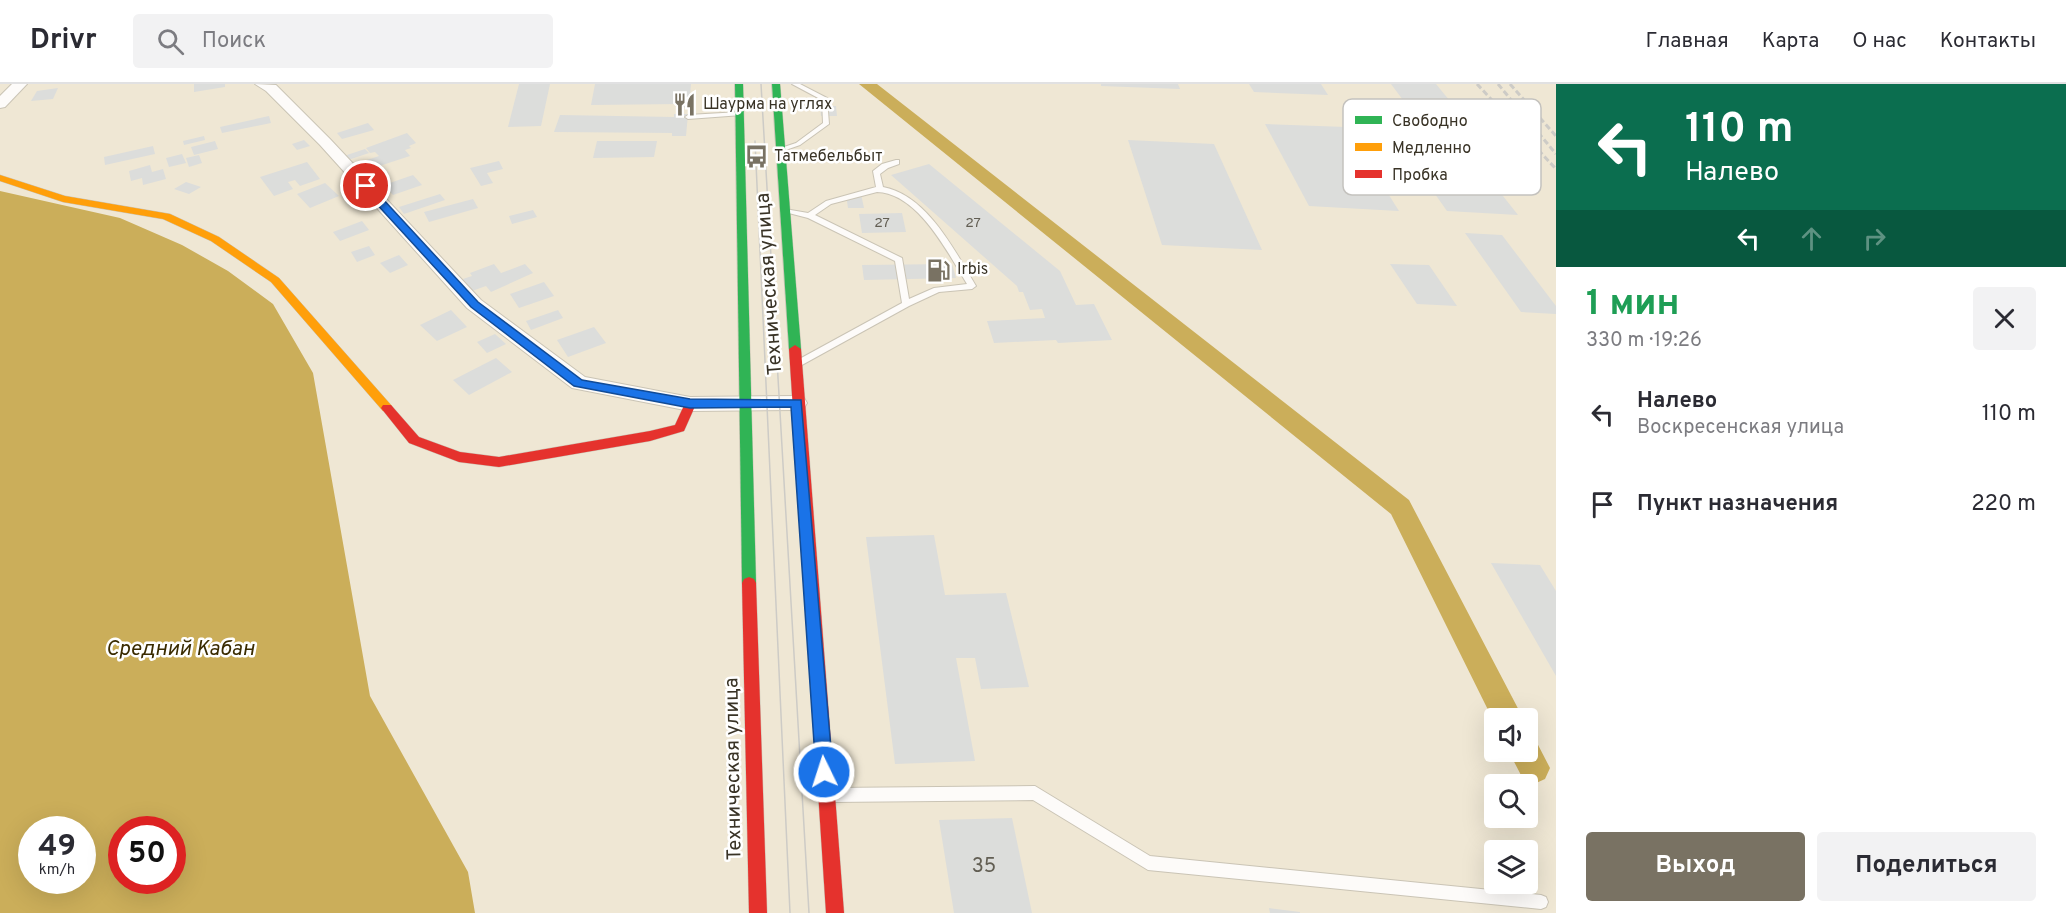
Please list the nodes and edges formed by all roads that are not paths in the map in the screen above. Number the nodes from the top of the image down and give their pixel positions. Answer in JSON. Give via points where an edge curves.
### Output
{"nodes":[{"id":1,"x":20,"y":84,"type":"edge"},
{"id":2,"x":262,"y":84,"type":"edge"},
{"id":3,"x":739,"y":84,"type":"edge"},
{"id":4,"x":776,"y":84,"type":"edge"},
{"id":5,"x":795,"y":84,"type":"edge"},
{"id":6,"x":0,"y":104,"type":"edge"},
{"id":7,"x":739,"y":111,"type":"junction"},
{"id":8,"x":689,"y":114,"type":"dead end"},
{"id":9,"x":780,"y":150,"type":"junction"},
{"id":10,"x":896,"y":162,"type":"dead end"},
{"id":11,"x":0,"y":178,"type":"edge"},
{"id":12,"x":880,"y":190,"type":"junction"},
{"id":13,"x":785,"y":211,"type":"junction"},
{"id":14,"x":810,"y":216,"type":"junction"},
{"id":15,"x":906,"y":304,"type":"junction"},
{"id":16,"x":796,"y":364,"type":"junction"},
{"id":17,"x":797,"y":403,"type":"junction"},
{"id":18,"x":690,"y":404,"type":"junction"},
{"id":19,"x":744,"y":404,"type":"junction"},
{"id":20,"x":826,"y":795,"type":"junction"},
{"id":21,"x":1541,"y":902,"type":"dead end"},
{"id":22,"x":758,"y":913,"type":"edge"},
{"id":23,"x":835,"y":913,"type":"edge"}],
"edges":[{"from":1,"to":6,"type":"street"},
{"from":2,"to":18,"type":"street","via":[[271,88],[325,142],[474,304],[579,383]]},
{"from":3,"to":7,"type":"main road","name":"Техническая улица"},
{"from":4,"to":9,"type":"main road","name":"Техническая улица"},
{"from":5,"to":9,"type":"lane","via":[[825,99],[826,124],[798,144]]},
{"from":7,"to":8,"type":"lane"},
{"from":7,"to":19,"type":"main road","name":"Техническая улица"},
{"from":9,"to":13,"type":"main road","name":"Техническая улица"},
{"from":10,"to":12,"type":"lane","via":[[876,173]]},
{"from":11,"to":18,"type":"main road","via":[[63,199],[166,216],[215,239],[275,280],[414,440],[459,457],[499,462],[650,436],[680,428]]},
{"from":12,"to":14,"type":"lane","via":[[823,204]]},
{"from":12,"to":15,"type":"lane","via":[[889,190],[924,213],[972,286],[937,290]]},
{"from":13,"to":14,"type":"lane"},
{"from":13,"to":16,"type":"main road","name":"Техническая улица"},
{"from":14,"to":15,"type":"lane","via":[[899,260]]},
{"from":15,"to":16,"type":"lane"},
{"from":16,"to":17,"type":"main road","name":"Техническая улица"},
{"from":17,"to":19,"type":"street"},
{"from":17,"to":20,"type":"main road","name":"Техническая улица"},
{"from":18,"to":19,"type":"street"},
{"from":19,"to":22,"type":"main road","name":"Техническая улица"},
{"from":20,"to":21,"type":"lane","via":[[1035,792],[1148,863]]},
{"from":20,"to":23,"type":"main road","name":"Техническая улица"}]}
